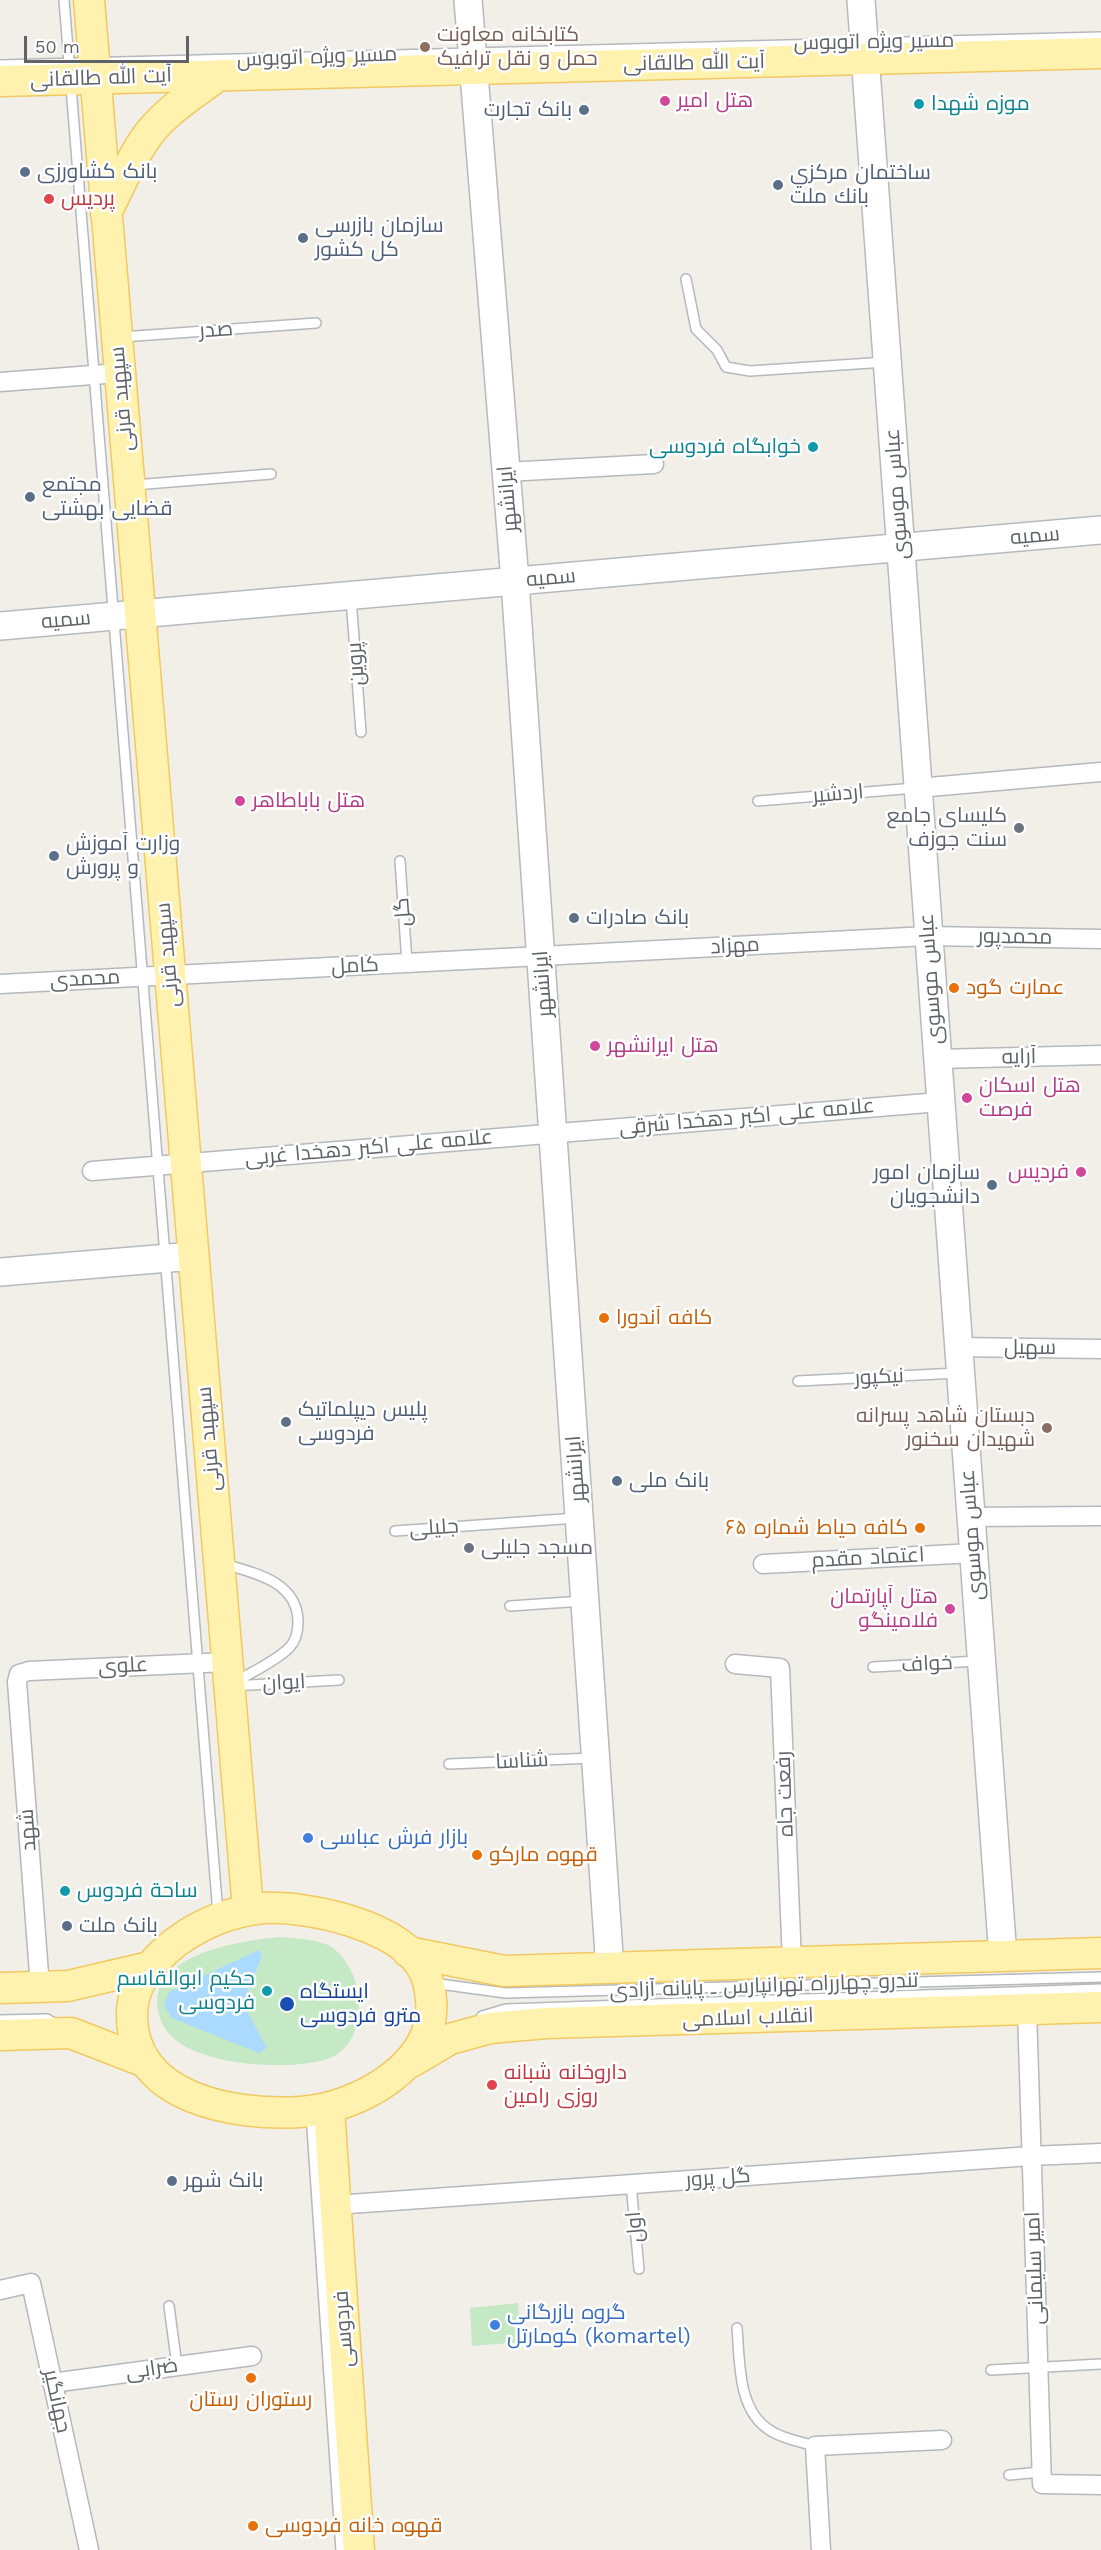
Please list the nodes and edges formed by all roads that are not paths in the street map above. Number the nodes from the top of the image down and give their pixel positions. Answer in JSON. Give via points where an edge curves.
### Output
{"nodes":[{"id":1,"x":64,"y":0,"type":"edge"},
{"id":2,"x":89,"y":0,"type":"edge"},
{"id":3,"x":468,"y":0,"type":"edge"},
{"id":4,"x":861,"y":0,"type":"edge"},
{"id":5,"x":1101,"y":37,"type":"edge"},
{"id":6,"x":865,"y":51,"type":"junction"},
{"id":7,"x":1101,"y":53,"type":"edge"},
{"id":8,"x":473,"y":61,"type":"junction"},
{"id":9,"x":0,"y":65,"type":"edge"},
{"id":10,"x":82,"y":71,"type":"junction"},
{"id":11,"x":219,"y":75,"type":"junction"},
{"id":12,"x":0,"y":81,"type":"edge"},
{"id":13,"x":106,"y":213,"type":"junction"},
{"id":14,"x":686,"y":279,"type":"dead end"},
{"id":15,"x":316,"y":323,"type":"dead end"},
{"id":16,"x":116,"y":337,"type":"junction"},
{"id":17,"x":887,"y":362,"type":"junction"},
{"id":18,"x":106,"y":374,"type":"junction"},
{"id":19,"x":0,"y":382,"type":"edge"},
{"id":20,"x":654,"y":464,"type":"dead end"},
{"id":21,"x":506,"y":472,"type":"junction"},
{"id":22,"x":271,"y":474,"type":"dead end"},
{"id":23,"x":129,"y":485,"type":"junction"},
{"id":24,"x":1101,"y":530,"type":"edge"},
{"id":25,"x":900,"y":548,"type":"junction"},
{"id":26,"x":515,"y":581,"type":"junction"},
{"id":27,"x":351,"y":595,"type":"junction"},
{"id":28,"x":126,"y":615,"type":"junction"},
{"id":29,"x":0,"y":626,"type":"edge"},
{"id":30,"x":361,"y":732,"type":"dead end"},
{"id":31,"x":1101,"y":772,"type":"edge"},
{"id":32,"x":918,"y":788,"type":"junction"},
{"id":33,"x":758,"y":801,"type":"dead end"},
{"id":34,"x":400,"y":861,"type":"dead end"},
{"id":35,"x":928,"y":936,"type":"junction"},
{"id":36,"x":1101,"y":939,"type":"edge"},
{"id":37,"x":541,"y":956,"type":"junction"},
{"id":38,"x":407,"y":963,"type":"junction"},
{"id":39,"x":156,"y":976,"type":"junction"},
{"id":40,"x":0,"y":984,"type":"edge"},
{"id":41,"x":1101,"y":1055,"type":"edge"},
{"id":42,"x":937,"y":1059,"type":"junction"},
{"id":43,"x":940,"y":1102,"type":"junction"},
{"id":44,"x":553,"y":1133,"type":"junction"},
{"id":45,"x":171,"y":1164,"type":"junction"},
{"id":46,"x":92,"y":1171,"type":"dead end"},
{"id":47,"x":179,"y":1258,"type":"junction"},
{"id":48,"x":0,"y":1272,"type":"edge"},
{"id":49,"x":1101,"y":1349,"type":"edge"},
{"id":50,"x":959,"y":1360,"type":"junction"},
{"id":51,"x":798,"y":1381,"type":"dead end"},
{"id":52,"x":1101,"y":1515,"type":"edge"},
{"id":53,"x":970,"y":1517,"type":"junction"},
{"id":54,"x":579,"y":1518,"type":"junction"},
{"id":55,"x":396,"y":1531,"type":"dead end"},
{"id":56,"x":974,"y":1553,"type":"junction"},
{"id":57,"x":219,"y":1563,"type":"junction"},
{"id":58,"x":763,"y":1564,"type":"dead end"},
{"id":59,"x":585,"y":1601,"type":"junction"},
{"id":60,"x":510,"y":1606,"type":"dead end"},
{"id":61,"x":981,"y":1660,"type":"junction"},
{"id":62,"x":197,"y":1663,"type":"junction"},
{"id":63,"x":735,"y":1664,"type":"dead end"},
{"id":64,"x":873,"y":1667,"type":"dead end"},
{"id":65,"x":19,"y":1674,"type":"joint"},
{"id":66,"x":228,"y":1674,"type":"junction"},
{"id":67,"x":339,"y":1680,"type":"dead end"},
{"id":68,"x":596,"y":1757,"type":"junction"},
{"id":69,"x":449,"y":1764,"type":"dead end"},
{"id":70,"x":248,"y":1909,"type":"junction"},
{"id":71,"x":218,"y":1919,"type":"junction"},
{"id":72,"x":408,"y":1952,"type":"junction"},
{"id":73,"x":1101,"y":1953,"type":"edge"},
{"id":74,"x":1003,"y":1957,"type":"junction"},
{"id":75,"x":792,"y":1963,"type":"junction"},
{"id":76,"x":149,"y":1967,"type":"junction"},
{"id":77,"x":610,"y":1969,"type":"junction"},
{"id":78,"x":1101,"y":1977,"type":"edge"},
{"id":79,"x":428,"y":1982,"type":"junction"},
{"id":80,"x":0,"y":1988,"type":"edge"},
{"id":81,"x":1101,"y":1989,"type":"edge"},
{"id":82,"x":54,"y":1990,"type":"junction"},
{"id":83,"x":1101,"y":2007,"type":"edge"},
{"id":84,"x":1027,"y":2010,"type":"junction"},
{"id":85,"x":472,"y":2018,"type":"dead end"},
{"id":86,"x":0,"y":2020,"type":"edge"},
{"id":87,"x":71,"y":2033,"type":"junction"},
{"id":88,"x":0,"y":2035,"type":"edge"},
{"id":89,"x":144,"y":2061,"type":"junction"},
{"id":90,"x":404,"y":2066,"type":"junction"},
{"id":91,"x":320,"y":2110,"type":"junction"},
{"id":92,"x":1101,"y":2153,"type":"edge"},
{"id":93,"x":1031,"y":2156,"type":"junction"},
{"id":94,"x":631,"y":2184,"type":"junction"},
{"id":95,"x":335,"y":2205,"type":"junction"},
{"id":96,"x":639,"y":2269,"type":"dead end"},
{"id":97,"x":0,"y":2290,"type":"edge"},
{"id":98,"x":169,"y":2306,"type":"dead end"},
{"id":99,"x":737,"y":2328,"type":"dead end"},
{"id":100,"x":252,"y":2356,"type":"dead end"},
{"id":101,"x":1101,"y":2364,"type":"edge"},
{"id":102,"x":177,"y":2366,"type":"junction"},
{"id":103,"x":1038,"y":2366,"type":"junction"},
{"id":104,"x":991,"y":2370,"type":"dead end"},
{"id":105,"x":52,"y":2383,"type":"junction"},
{"id":106,"x":942,"y":2440,"type":"dead end"},
{"id":107,"x":815,"y":2446,"type":"junction"},
{"id":108,"x":1041,"y":2472,"type":"junction"},
{"id":109,"x":1009,"y":2475,"type":"dead end"},
{"id":110,"x":1092,"y":2484,"type":"edge"},
{"id":111,"x":89,"y":2550,"type":"edge"},
{"id":112,"x":341,"y":2550,"type":"edge"},
{"id":113,"x":359,"y":2550,"type":"edge"},
{"id":114,"x":821,"y":2550,"type":"edge"}],
"edges":[{"from":1,"to":10,"type":"lane"},
{"from":2,"to":10,"type":"main road","name":"سپهبد قرنی"},
{"from":3,"to":8,"type":"main road","name":"ایرانشهر"},
{"from":4,"to":6,"type":"main road","name":"عباس موسوی"},
{"from":5,"to":6,"type":"lane","name":"مسیر ویژه اتوبوس"},
{"from":6,"to":7,"type":"main road","name":"آیت الله طالقانی"},
{"from":6,"to":8,"type":"main road","name":"آیت الله طالقانی"},
{"from":6,"to":17,"type":"main road","name":"عباس موسوی"},
{"from":8,"to":10,"type":"lane","name":"مسیر ویژه اتوبوس"},
{"from":8,"to":11,"type":"main road","name":"آیت الله طالقانی"},
{"from":8,"to":21,"type":"main road","name":"ایرانشهر"},
{"from":9,"to":10,"type":"lane","name":"مسیر ویژه اتوبوس"},
{"from":10,"to":11,"type":"main road","name":"آیت الله طالقانی"},
{"from":10,"to":12,"type":"main road","name":"آیت الله طالقانی"},
{"from":10,"to":13,"type":"main road","name":"سپهبد قرنی"},
{"from":10,"to":18,"type":"lane"},
{"from":11,"to":13,"type":"main road","via":[[152,130]]},
{"from":13,"to":16,"type":"main road","name":"سپهبد قرنی"},
{"from":14,"to":17,"type":"lane","via":[[696,329],[717,350],[726,367],[750,370]]},
{"from":15,"to":16,"type":"lane","name":"صدر"},
{"from":16,"to":18,"type":"main road","name":"سپهبد قرنی"},
{"from":17,"to":25,"type":"main road","name":"عباس موسوی"},
{"from":18,"to":19,"type":"street"},
{"from":18,"to":23,"type":"main road","name":"سپهبد قرنی"},
{"from":18,"to":28,"type":"lane"},
{"from":20,"to":21,"type":"street"},
{"from":21,"to":26,"type":"main road","name":"ایرانشهر"},
{"from":22,"to":23,"type":"lane"},
{"from":23,"to":28,"type":"main road","name":"سپهبد قرنی"},
{"from":24,"to":25,"type":"main road","name":"سمیه"},
{"from":25,"to":26,"type":"main road","name":"سمیه"},
{"from":25,"to":32,"type":"main road","name":"عباس موسوی"},
{"from":26,"to":27,"type":"main road","name":"سمیه"},
{"from":26,"to":37,"type":"main road","name":"ایرانشهر"},
{"from":27,"to":28,"type":"main road","name":"سمیه"},
{"from":27,"to":30,"type":"lane","name":"پروین"},
{"from":28,"to":29,"type":"main road","name":"سمیه"},
{"from":28,"to":39,"type":"main road","name":"سپهبد قرنی"},
{"from":31,"to":32,"type":"street"},
{"from":32,"to":33,"type":"lane","name":"اردشیر"},
{"from":32,"to":35,"type":"main road","name":"عباس موسوی"},
{"from":34,"to":38,"type":"lane","name":"گل"},
{"from":35,"to":36,"type":"street","name":"محمدپور"},
{"from":35,"to":37,"type":"street","name":"مهزاد"},
{"from":35,"to":42,"type":"main road","name":"عباس موسوی"},
{"from":37,"to":38,"type":"street","name":"کامل"},
{"from":37,"to":44,"type":"main road","name":"ایرانشهر"},
{"from":38,"to":39,"type":"street","name":"کامل"},
{"from":39,"to":40,"type":"street","name":"محمدی"},
{"from":39,"to":45,"type":"main road","name":"سپهبد قرنی"},
{"from":41,"to":42,"type":"street","name":"آرایه"},
{"from":42,"to":43,"type":"main road","name":"عباس موسوی"},
{"from":43,"to":44,"type":"street","name":"علامه علی اکبر دهخدا شرقی"},
{"from":43,"to":50,"type":"main road","name":"عباس موسوی"},
{"from":44,"to":45,"type":"street","name":"علامه علی اکبر دهخدا غربی"},
{"from":44,"to":54,"type":"main road","name":"ایرانشهر"},
{"from":45,"to":46,"type":"street","name":"علامه علی اکبر دهخدا غربی"},
{"from":45,"to":47,"type":"main road","name":"سپهبد قرنی"},
{"from":47,"to":48,"type":"main road"},
{"from":47,"to":57,"type":"main road","name":"سپهبد قرنی"},
{"from":47,"to":62,"type":"lane"},
{"from":49,"to":50,"type":"street","name":"سهیل"},
{"from":50,"to":51,"type":"lane","name":"نیکپور"},
{"from":50,"to":53,"type":"main road","name":"عباس موسوی"},
{"from":52,"to":53,"type":"street"},
{"from":53,"to":56,"type":"main road","name":"عباس موسوی"},
{"from":54,"to":55,"type":"lane","name":"جلیلی"},
{"from":54,"to":59,"type":"main road","name":"ایرانشهر"},
{"from":56,"to":58,"type":"street","name":"اعتماد مقدم"},
{"from":56,"to":61,"type":"main road","name":"عباس موسوی"},
{"from":57,"to":66,"type":"main road","name":"سپهبد قرنی"},
{"from":57,"to":66,"type":"lane","via":[[284,1587],[298,1617],[296,1637],[290,1647]]},
{"from":59,"to":60,"type":"lane"},
{"from":59,"to":68,"type":"main road","name":"ایرانشهر"},
{"from":61,"to":64,"type":"lane","name":"خواف"},
{"from":61,"to":74,"type":"main road","name":"عباس موسوی"},
{"from":62,"to":65,"type":"street","name":"علوی"},
{"from":62,"to":66,"type":"street","name":"علوی"},
{"from":62,"to":71,"type":"lane"},
{"from":63,"to":75,"type":"street","name":"رفعت جاه","via":[[780,1668]]},
{"from":65,"to":82,"type":"street","name":"شهد","via":[[18,1693]]},
{"from":66,"to":67,"type":"lane","name":"ایوان"},
{"from":66,"to":70,"type":"main road","name":"سپهبد قرنی"},
{"from":68,"to":69,"type":"lane","name":"شناسا"},
{"from":68,"to":77,"type":"main road","name":"ایرانشهر"},
{"from":70,"to":71,"type":"main road"},
{"from":70,"to":72,"type":"main road","via":[[281,1908],[333,1916],[381,1934]]},
{"from":71,"to":76,"type":"main road","via":[[186,1935]]},
{"from":72,"to":77,"type":"main road","via":[[504,1971]]},
{"from":72,"to":79,"type":"main road","via":[[421,1966]]},
{"from":73,"to":74,"type":"main road"},
{"from":74,"to":75,"type":"main road"},
{"from":75,"to":77,"type":"main road"},
{"from":76,"to":82,"type":"main road"},
{"from":76,"to":89,"type":"main road","via":[[135,1991],[132,2012],[133,2036]]},
{"from":78,"to":79,"type":"lane","name":"تندرو چهارراه تهرانپارس ـ پایانه آزادی","via":[[506,1993]]},
{"from":79,"to":90,"type":"main road","via":[[433,2029]]},
{"from":80,"to":82,"type":"main road"},
{"from":81,"to":85,"type":"lane","via":[[507,2009]]},
{"from":83,"to":84,"type":"main road","name":"انقلاب اسلامی"},
{"from":84,"to":90,"type":"main road","name":"انقلاب اسلامی","via":[[546,2023],[490,2028],[450,2039]]},
{"from":84,"to":93,"type":"street","name":"امیر سلیمانی"},
{"from":86,"to":87,"type":"lane","via":[[47,2019]]},
{"from":87,"to":88,"type":"main road"},
{"from":87,"to":89,"type":"main road"},
{"from":89,"to":91,"type":"main road","via":[[174,2088],[213,2104],[263,2111]]},
{"from":90,"to":91,"type":"main road","via":[[368,2093]]},
{"from":91,"to":95,"type":"main road","name":"فردوسی"},
{"from":91,"to":112,"type":"lane","name":"فردوسی"},
{"from":92,"to":93,"type":"street","name":"گل پرور"},
{"from":93,"to":94,"type":"street","name":"گل پرور"},
{"from":93,"to":103,"type":"street","name":"امیر سلیمانی"},
{"from":94,"to":95,"type":"street","name":"گل پرور"},
{"from":94,"to":96,"type":"lane","name":"اول"},
{"from":95,"to":113,"type":"main road","name":"فردوسی"},
{"from":97,"to":105,"type":"street","name":"جهانگیر","via":[[31,2283]]},
{"from":98,"to":102,"type":"lane"},
{"from":99,"to":107,"type":"lane","via":[[742,2392],[757,2418],[770,2431]]},
{"from":100,"to":102,"type":"street","name":"ضرابی"},
{"from":101,"to":103,"type":"lane"},
{"from":102,"to":105,"type":"street","name":"ضرابی"},
{"from":103,"to":104,"type":"lane"},
{"from":103,"to":108,"type":"street","name":"امیر سلیمانی"},
{"from":105,"to":111,"type":"street","name":"جهانگیر"},
{"from":106,"to":107,"type":"street"},
{"from":107,"to":114,"type":"street"},
{"from":108,"to":109,"type":"lane"},
{"from":108,"to":110,"type":"street","via":[[1042,2484]]}]}
